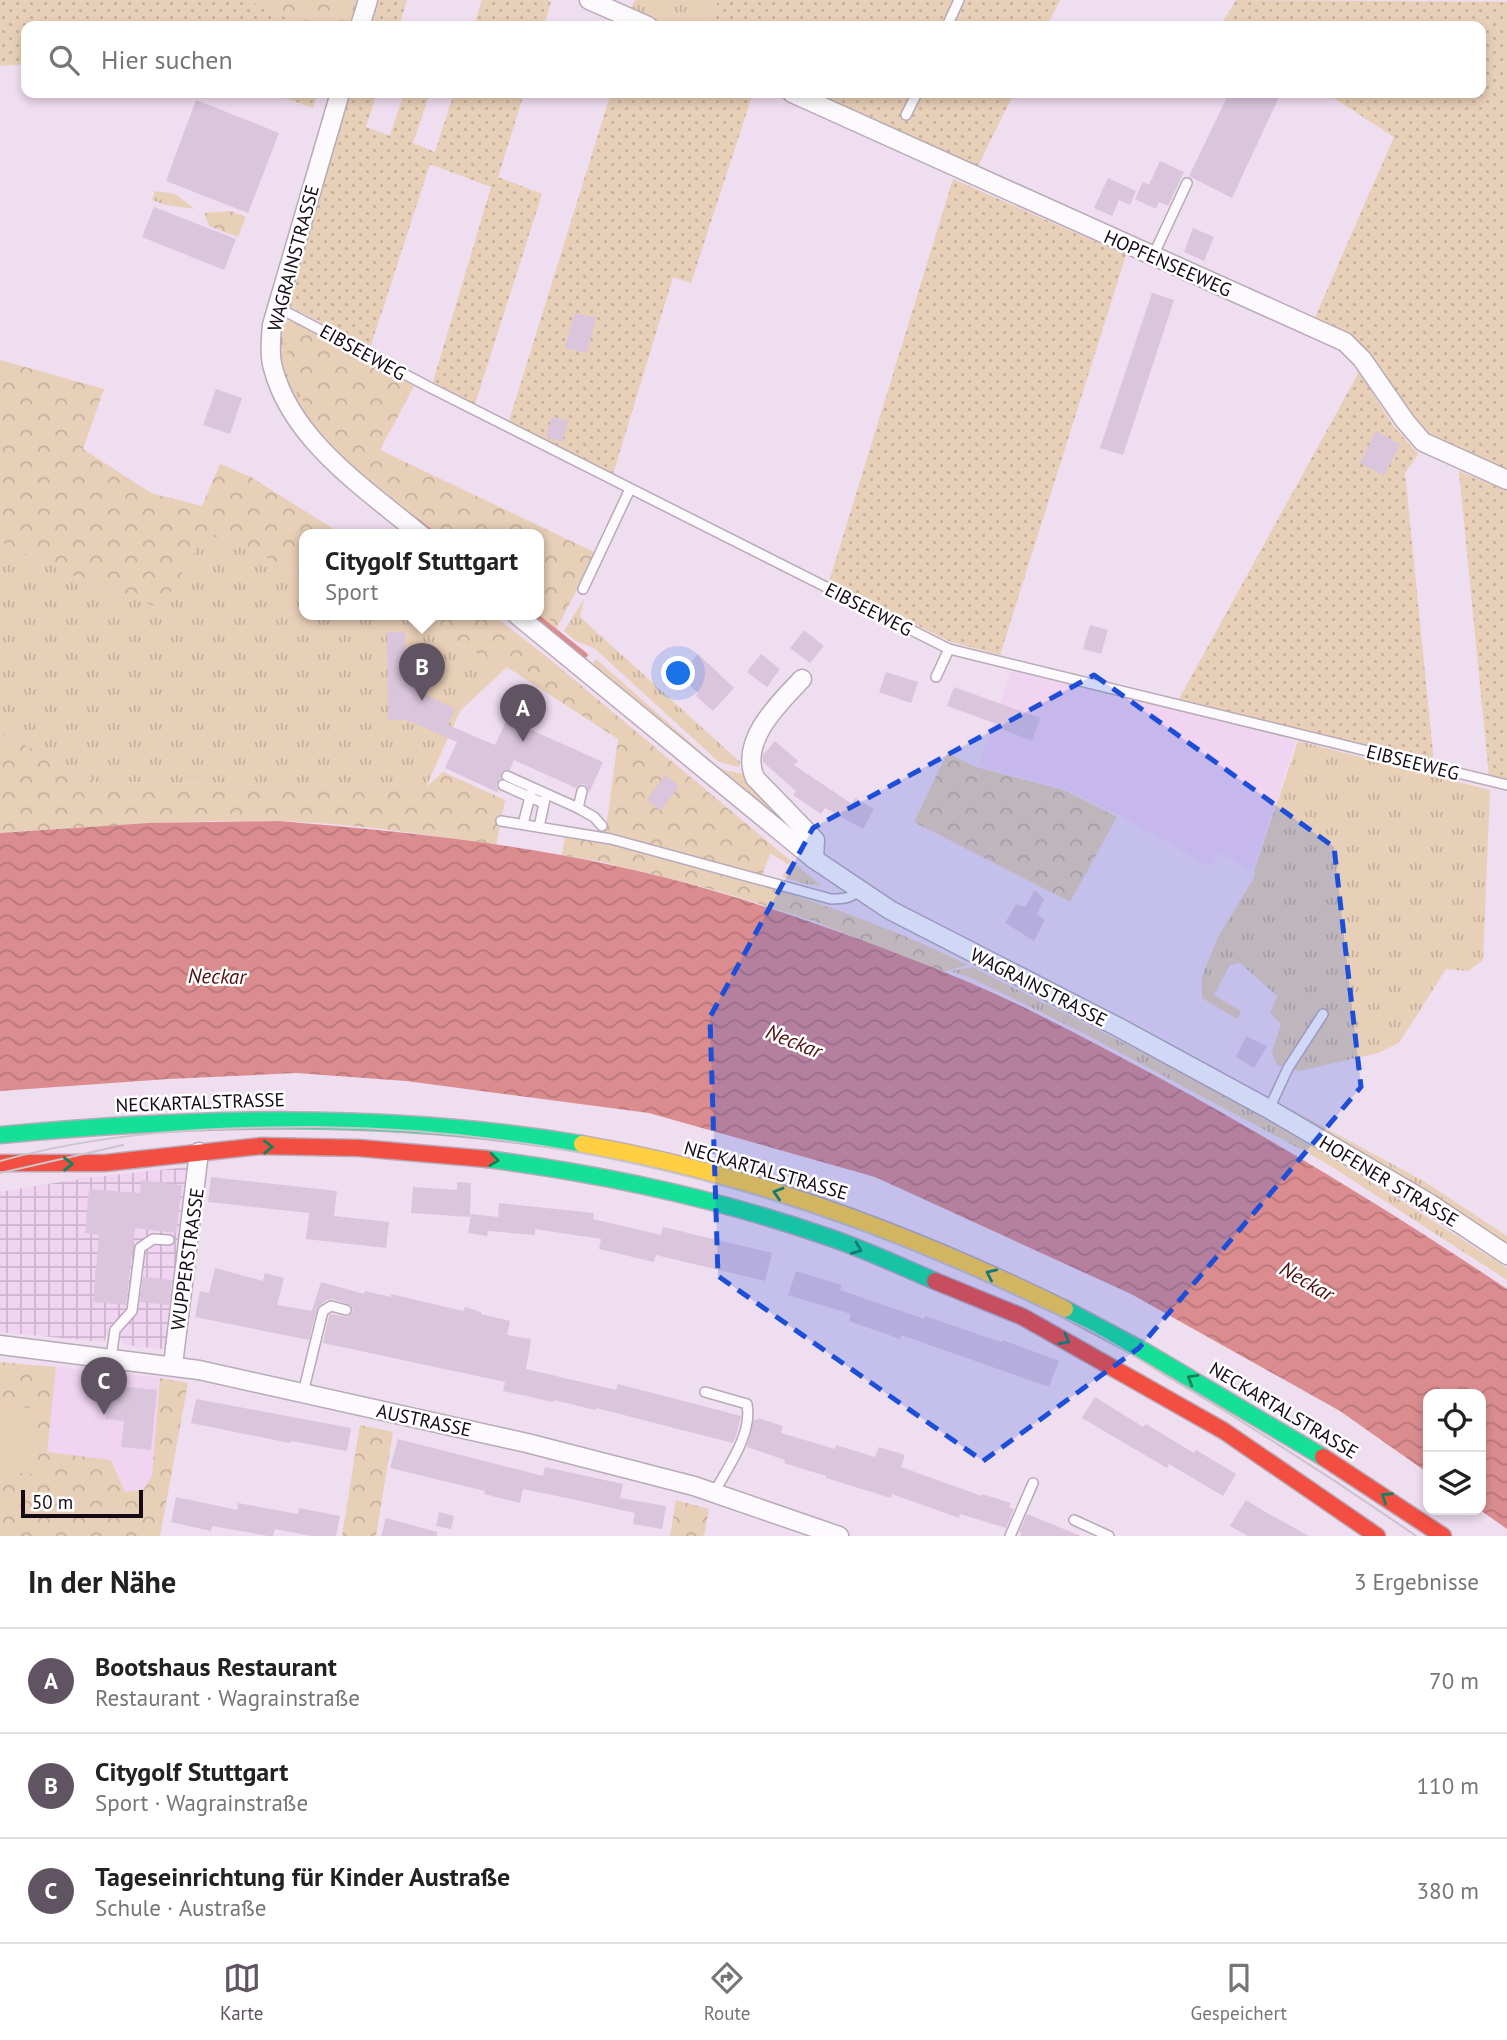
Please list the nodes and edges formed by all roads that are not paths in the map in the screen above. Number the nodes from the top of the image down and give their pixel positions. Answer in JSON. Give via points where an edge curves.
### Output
{"nodes":[{"id":1,"x":368,"y":0,"type":"edge"},
{"id":2,"x":589,"y":0,"type":"edge"},
{"id":3,"x":959,"y":0,"type":"edge"},
{"id":4,"x":362,"y":21,"type":"edge"},
{"id":5,"x":637,"y":21,"type":"edge"},
{"id":6,"x":949,"y":21,"type":"edge"},
{"id":7,"x":339,"y":98,"type":"edge"},
{"id":8,"x":803,"y":98,"type":"edge"},
{"id":9,"x":914,"y":98,"type":"edge"},
{"id":10,"x":906,"y":115,"type":"dead end"},
{"id":11,"x":1187,"y":183,"type":"dead end"},
{"id":12,"x":1153,"y":256,"type":"junction"},
{"id":13,"x":277,"y":307,"type":"junction"},
{"id":14,"x":1507,"y":480,"type":"edge"},
{"id":15,"x":630,"y":489,"type":"junction"},
{"id":16,"x":414,"y":529,"type":"edge"},
{"id":17,"x":583,"y":589,"type":"dead end"},
{"id":18,"x":523,"y":620,"type":"edge"},
{"id":19,"x":949,"y":649,"type":"junction"},
{"id":20,"x":936,"y":677,"type":"dead end"},
{"id":21,"x":802,"y":679,"type":"dead end"},
{"id":22,"x":505,"y":780,"type":"dead end"},
{"id":23,"x":1507,"y":785,"type":"edge"},
{"id":24,"x":582,"y":791,"type":"dead end"},
{"id":25,"x":531,"y":792,"type":"junction"},
{"id":26,"x":545,"y":799,"type":"junction"},
{"id":27,"x":578,"y":808,"type":"junction"},
{"id":28,"x":501,"y":821,"type":"dead end"},
{"id":29,"x":523,"y":824,"type":"junction"},
{"id":30,"x":602,"y":826,"type":"dead end"},
{"id":31,"x":539,"y":827,"type":"junction"},
{"id":32,"x":814,"y":859,"type":"junction"},
{"id":33,"x":859,"y":889,"type":"junction"},
{"id":34,"x":1323,"y":1014,"type":"dead end"},
{"id":35,"x":1269,"y":1110,"type":"junction"},
{"id":36,"x":0,"y":1135,"type":"edge"},
{"id":37,"x":200,"y":1152,"type":"junction"},
{"id":38,"x":0,"y":1163,"type":"edge"},
{"id":39,"x":169,"y":1240,"type":"dead end"},
{"id":40,"x":1507,"y":1255,"type":"edge"},
{"id":41,"x":346,"y":1310,"type":"dead end"},
{"id":42,"x":0,"y":1345,"type":"edge"},
{"id":43,"x":111,"y":1358,"type":"junction"},
{"id":44,"x":173,"y":1365,"type":"junction"},
{"id":45,"x":705,"y":1392,"type":"dead end"},
{"id":46,"x":303,"y":1393,"type":"junction"},
{"id":47,"x":1033,"y":1483,"type":"dead end"},
{"id":48,"x":714,"y":1493,"type":"junction"},
{"id":49,"x":1074,"y":1520,"type":"dead end"},
{"id":50,"x":839,"y":1536,"type":"edge"},
{"id":51,"x":1010,"y":1536,"type":"edge"},
{"id":52,"x":1109,"y":1536,"type":"edge"},
{"id":53,"x":1377,"y":1536,"type":"edge"},
{"id":54,"x":1443,"y":1536,"type":"edge"}],
"edges":[{"from":1,"to":4,"type":"street"},
{"from":2,"to":5,"type":"street"},
{"from":3,"to":6,"type":"lane"},
{"from":7,"to":13,"type":"street","name":"WAGRAINSTRASSE"},
{"from":8,"to":12,"type":"street","name":"HOPFENSEEWEG"},
{"from":9,"to":10,"type":"lane"},
{"from":11,"to":12,"type":"lane"},
{"from":12,"to":14,"type":"street","name":"HOPFENSEEWEG","via":[[1345,342],[1423,442]]},
{"from":13,"to":15,"type":"lane","name":"EIBSEEWEG"},
{"from":13,"to":16,"type":"street","name":"WAGRAINSTRASSE","via":[[270,355],[288,404],[333,461]]},
{"from":15,"to":17,"type":"lane"},
{"from":15,"to":19,"type":"lane","name":"EIBSEEWEG"},
{"from":18,"to":32,"type":"street","name":"WAGRAINSTRASSE"},
{"from":19,"to":20,"type":"lane"},
{"from":19,"to":23,"type":"lane","name":"EIBSEEWEG"},
{"from":21,"to":32,"type":"street","via":[[765,718],[750,768],[815,840]]},
{"from":22,"to":25,"type":"lane"},
{"from":24,"to":27,"type":"lane"},
{"from":25,"to":26,"type":"lane"},
{"from":25,"to":29,"type":"lane"},
{"from":26,"to":27,"type":"lane"},
{"from":26,"to":31,"type":"lane"},
{"from":27,"to":30,"type":"lane"},
{"from":28,"to":29,"type":"lane"},
{"from":29,"to":31,"type":"lane"},
{"from":31,"to":33,"type":"lane","via":[[611,839],[831,899],[844,899]]},
{"from":32,"to":33,"type":"street","name":"WAGRAINSTRASSE"},
{"from":33,"to":35,"type":"street","name":"WAGRAINSTRASSE","via":[[914,924]]},
{"from":34,"to":35,"type":"lane","via":[[1288,1068]]},
{"from":35,"to":40,"type":"street","name":"HOFENER STRASSE","via":[[1429,1203]]},
{"from":54,"to":36,"type":"main road","name":"NECKARTALSTRASSE","one_way":true,"via":[[1285,1433],[1081,1316],[915,1241],[729,1178],[540,1137],[369,1121],[148,1123]]},
{"from":38,"to":37,"type":"main road","one_way":true,"via":[[106,1163]]},
{"from":37,"to":44,"type":"street","name":"WUPPERSTRASSE"},
{"from":37,"to":53,"type":"main road","one_way":true,"via":[[261,1146],[359,1148],[536,1165],[635,1183],[831,1238],[1023,1317],[1224,1431]]},
{"from":39,"to":43,"type":"lane","via":[[153,1239],[140,1248],[132,1311],[114,1330]]},
{"from":41,"to":46,"type":"lane","via":[[331,1306],[323,1311]]},
{"from":42,"to":43,"type":"street","name":"AUSTRASSE"},
{"from":43,"to":44,"type":"street","name":"AUSTRASSE"},
{"from":44,"to":46,"type":"street","name":"AUSTRASSE"},
{"from":45,"to":48,"type":"lane","via":[[747,1404],[748,1412],[742,1440]]},
{"from":46,"to":48,"type":"street","name":"AUSTRASSE","via":[[527,1443]]},
{"from":47,"to":51,"type":"lane"},
{"from":48,"to":50,"type":"street","name":"AUSTRASSE"},
{"from":49,"to":52,"type":"lane"}]}
